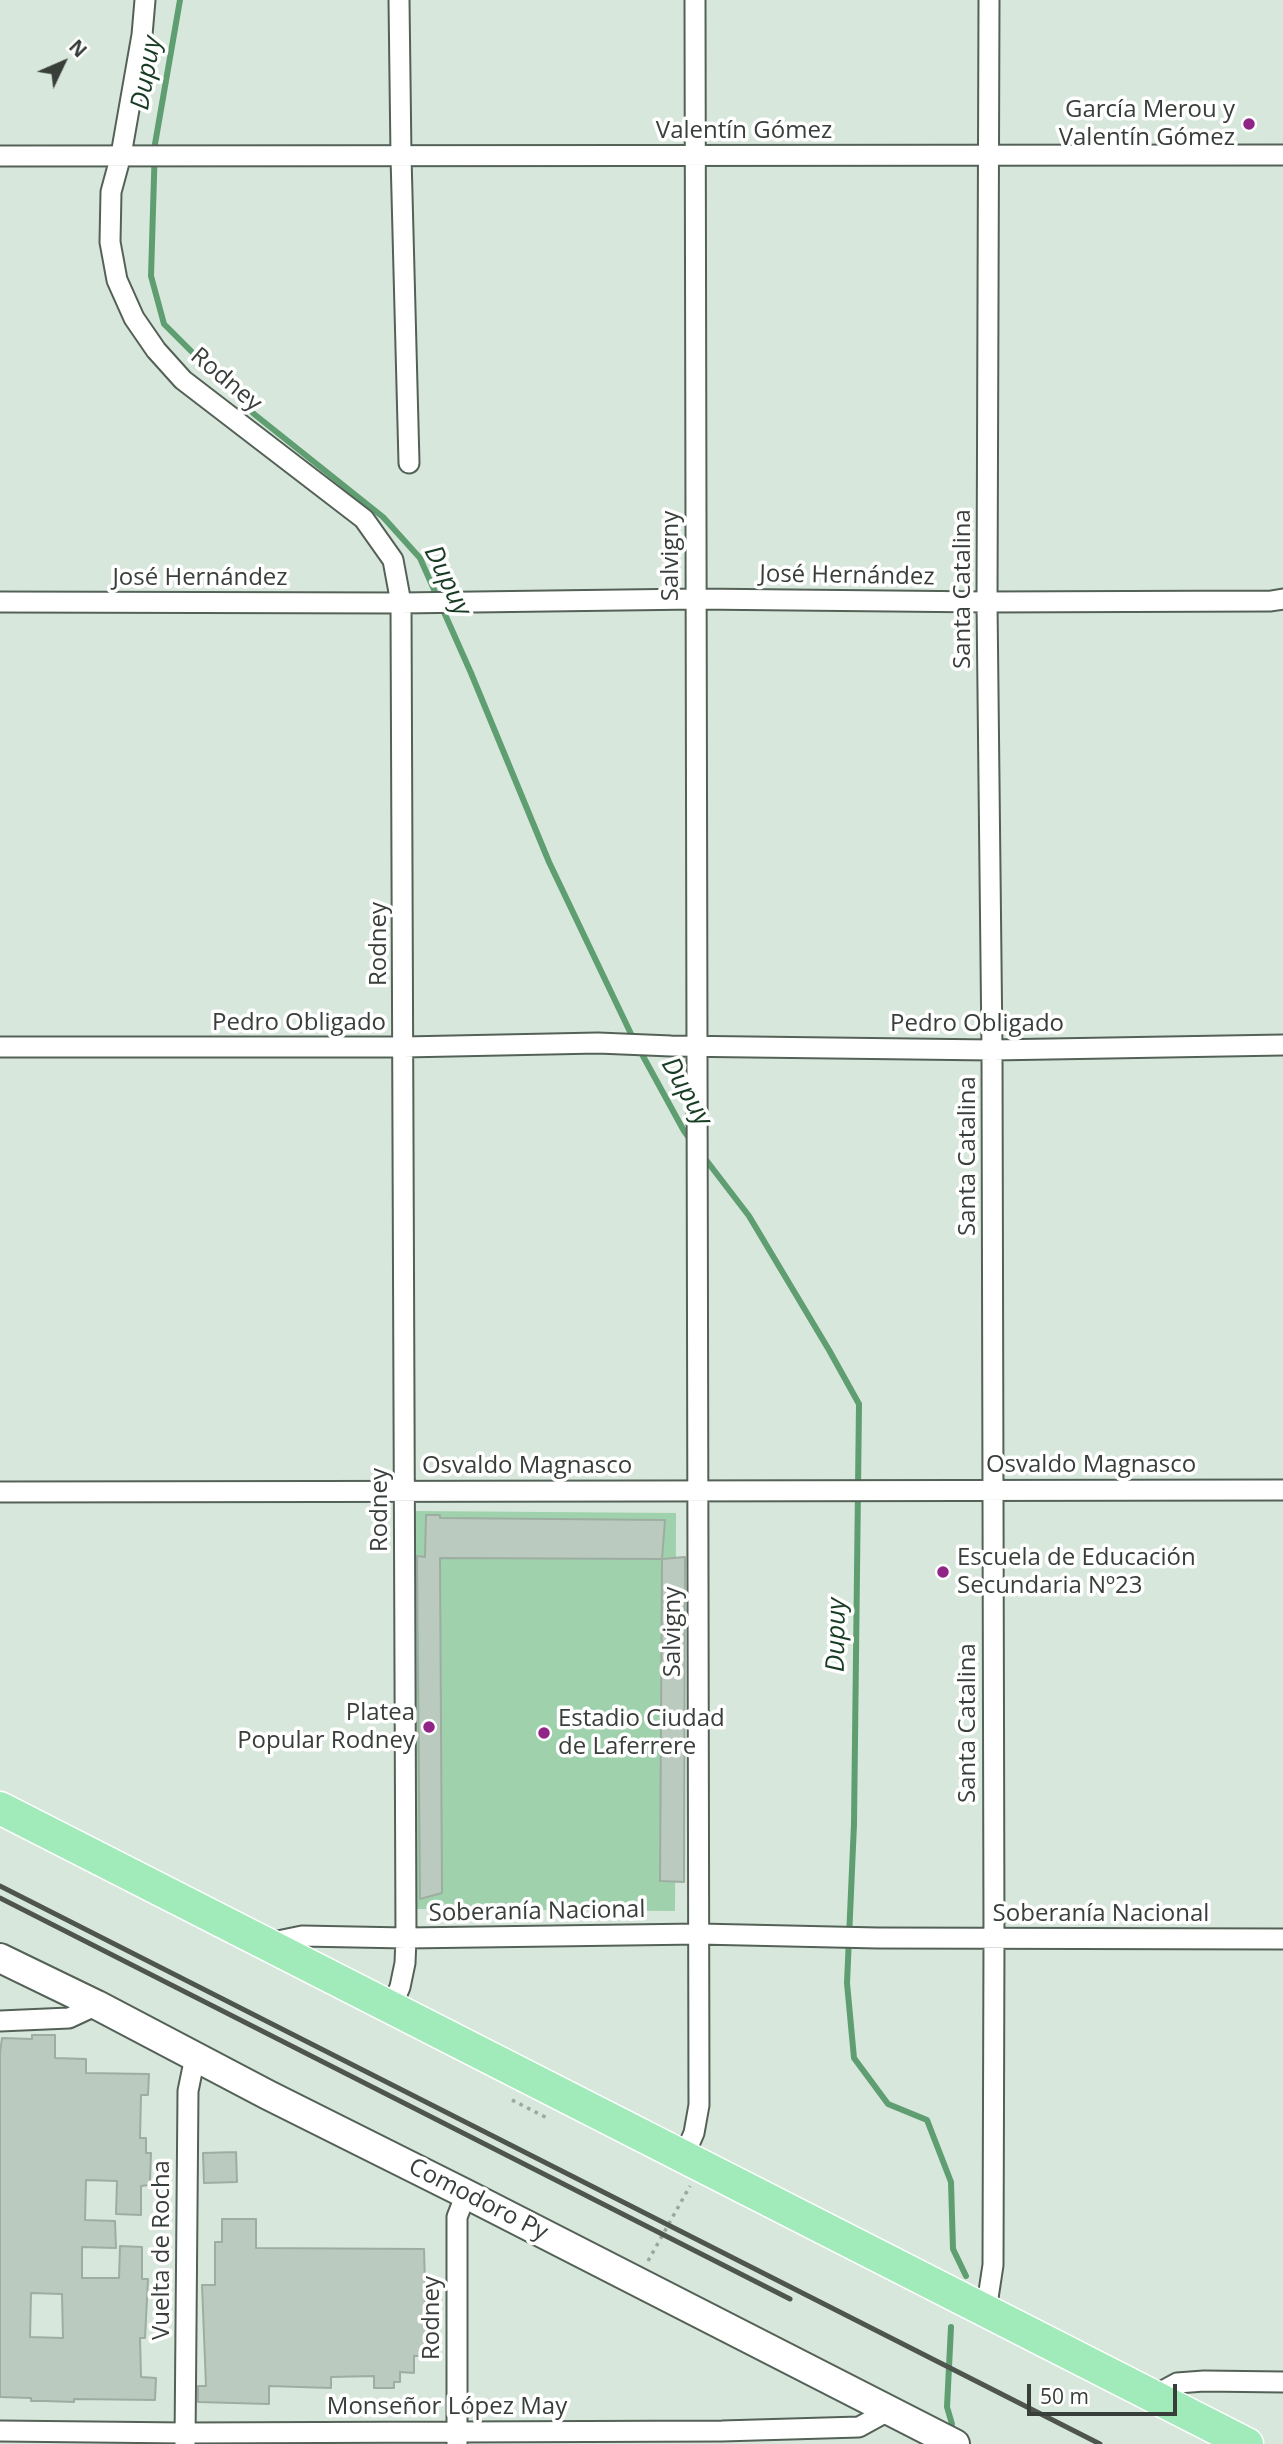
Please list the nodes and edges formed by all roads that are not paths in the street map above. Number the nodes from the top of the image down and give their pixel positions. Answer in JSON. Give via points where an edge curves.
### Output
{"nodes":[{"id":1,"x":145,"y":0,"type":"edge"},
{"id":2,"x":399,"y":0,"type":"edge"},
{"id":3,"x":695,"y":0,"type":"edge"},
{"id":4,"x":989,"y":0,"type":"edge"},
{"id":5,"x":121,"y":155,"type":"junction"},
{"id":6,"x":694,"y":155,"type":"junction"},
{"id":7,"x":989,"y":155,"type":"junction"},
{"id":8,"x":1283,"y":155,"type":"edge"},
{"id":9,"x":0,"y":156,"type":"edge"},
{"id":10,"x":401,"y":156,"type":"junction"},
{"id":11,"x":409,"y":463,"type":"dead end"},
{"id":12,"x":696,"y":599,"type":"junction"},
{"id":13,"x":1283,"y":599,"type":"edge"},
{"id":14,"x":0,"y":602,"type":"edge"},
{"id":15,"x":987,"y":602,"type":"junction"},
{"id":16,"x":401,"y":603,"type":"junction"},
{"id":17,"x":1283,"y":1045,"type":"edge"},
{"id":18,"x":696,"y":1046,"type":"junction"},
{"id":19,"x":0,"y":1047,"type":"edge"},
{"id":20,"x":404,"y":1047,"type":"junction"},
{"id":21,"x":992,"y":1050,"type":"junction"},
{"id":22,"x":404,"y":1490,"type":"junction"},
{"id":23,"x":696,"y":1490,"type":"junction"},
{"id":24,"x":992,"y":1490,"type":"junction"},
{"id":25,"x":1283,"y":1490,"type":"edge"},
{"id":26,"x":0,"y":1492,"type":"edge"},
{"id":27,"x":0,"y":1808,"type":"edge"},
{"id":28,"x":699,"y":1934,"type":"junction"},
{"id":29,"x":406,"y":1938,"type":"junction"},
{"id":30,"x":994,"y":1938,"type":"junction"},
{"id":31,"x":1283,"y":1939,"type":"edge"},
{"id":32,"x":268,"y":1944,"type":"junction"},
{"id":33,"x":0,"y":1958,"type":"edge"},
{"id":34,"x":97,"y":2005,"type":"junction"},
{"id":35,"x":391,"y":2008,"type":"junction"},
{"id":36,"x":0,"y":2021,"type":"edge"},
{"id":37,"x":195,"y":2057,"type":"junction"},
{"id":38,"x":693,"y":2161,"type":"junction"},
{"id":39,"x":466,"y":2194,"type":"junction"},
{"id":40,"x":986,"y":2311,"type":"junction"},
{"id":41,"x":1283,"y":2382,"type":"edge"},
{"id":42,"x":1153,"y":2396,"type":"junction"},
{"id":43,"x":890,"y":2410,"type":"junction"},
{"id":44,"x":0,"y":2431,"type":"edge"},
{"id":45,"x":722,"y":2437,"type":"edge"},
{"id":46,"x":457,"y":2438,"type":"edge"},
{"id":47,"x":185,"y":2439,"type":"edge"},
{"id":48,"x":955,"y":2444,"type":"edge"},
{"id":49,"x":1247,"y":2444,"type":"edge"}],
"edges":[{"from":1,"to":5,"type":"street","name":"Rodney"},
{"from":2,"to":10,"type":"street"},
{"from":3,"to":6,"type":"street","name":"Salvigny"},
{"from":4,"to":7,"type":"street","name":"Santa Catalina"},
{"from":5,"to":9,"type":"street"},
{"from":5,"to":10,"type":"street","name":"Valentín Gómez"},
{"from":5,"to":16,"type":"street","name":"Rodney","via":[[111,192],[110,242],[117,280],[134,318],[183,380],[364,519],[393,560]]},
{"from":6,"to":7,"type":"street","name":"Valentín Gómez"},
{"from":6,"to":10,"type":"street","name":"Valentín Gómez"},
{"from":6,"to":12,"type":"street","name":"Salvigny"},
{"from":7,"to":8,"type":"street","name":"Valentín Gómez"},
{"from":7,"to":15,"type":"street","name":"Santa Catalina"},
{"from":10,"to":11,"type":"street"},
{"from":12,"to":15,"type":"street","name":"José Hernández"},
{"from":12,"to":16,"type":"street","name":"José Hernández"},
{"from":12,"to":18,"type":"street","name":"Salvigny"},
{"from":13,"to":15,"type":"street","name":"José Hernández"},
{"from":14,"to":16,"type":"street","name":"José Hernández"},
{"from":15,"to":21,"type":"street","name":"Santa Catalina"},
{"from":16,"to":20,"type":"street","name":"Rodney"},
{"from":17,"to":21,"type":"street","name":"Pedro Obligado"},
{"from":18,"to":20,"type":"street","name":"Pedro Obligado"},
{"from":18,"to":21,"type":"street","name":"Pedro Obligado"},
{"from":18,"to":23,"type":"street","name":"Salvigny"},
{"from":19,"to":20,"type":"street","name":"Pedro Obligado"},
{"from":20,"to":22,"type":"street","name":"Rodney"},
{"from":21,"to":24,"type":"street","name":"Santa Catalina"},
{"from":22,"to":23,"type":"street","name":"Osvaldo Magnasco"},
{"from":22,"to":26,"type":"street","name":"Osvaldo Magnasco"},
{"from":22,"to":29,"type":"street","name":"Rodney"},
{"from":23,"to":24,"type":"street","name":"Osvaldo Magnasco"},
{"from":23,"to":28,"type":"street","name":"Salvigny"},
{"from":24,"to":25,"type":"street","name":"Osvaldo Magnasco"},
{"from":24,"to":30,"type":"street","name":"Santa Catalina"},
{"from":27,"to":32,"type":"main road"},
{"from":28,"to":29,"type":"street","name":"Soberanía Nacional"},
{"from":28,"to":30,"type":"street","name":"Soberanía Nacional"},
{"from":28,"to":38,"type":"street","name":"Salvigny","via":[[699,2105]]},
{"from":29,"to":32,"type":"street","name":"Soberanía Nacional","via":[[302,1936]]},
{"from":29,"to":35,"type":"street","name":"Rodney","via":[[400,1987]]},
{"from":30,"to":31,"type":"street","name":"Soberanía Nacional"},
{"from":30,"to":40,"type":"street","name":"Santa Catalina","via":[[993,2265]]},
{"from":32,"to":35,"type":"main road"},
{"from":33,"to":34,"type":"main road","name":"Comodoro Py"},
{"from":34,"to":36,"type":"street","via":[[69,2018]]},
{"from":34,"to":37,"type":"main road","name":"Comodoro Py"},
{"from":35,"to":38,"type":"main road"},
{"from":37,"to":39,"type":"main road","name":"Comodoro Py"},
{"from":37,"to":47,"type":"street","name":"Vuelta de Rocha","via":[[188,2091]]},
{"from":38,"to":40,"type":"main road"},
{"from":39,"to":43,"type":"main road","name":"Comodoro Py"},
{"from":39,"to":46,"type":"street","name":"Rodney","via":[[457,2217]]},
{"from":40,"to":42,"type":"main road"},
{"from":41,"to":42,"type":"street","via":[[1177,2383]]},
{"from":42,"to":49,"type":"main road"},
{"from":43,"to":45,"type":"street","name":"Monseñor López May","via":[[859,2427]]},
{"from":43,"to":48,"type":"main road","name":"Comodoro Py"},
{"from":44,"to":47,"type":"street","name":"Monseñor López May"},
{"from":45,"to":46,"type":"street","name":"Monseñor López May"},
{"from":46,"to":47,"type":"street","name":"Monseñor López May"}]}
